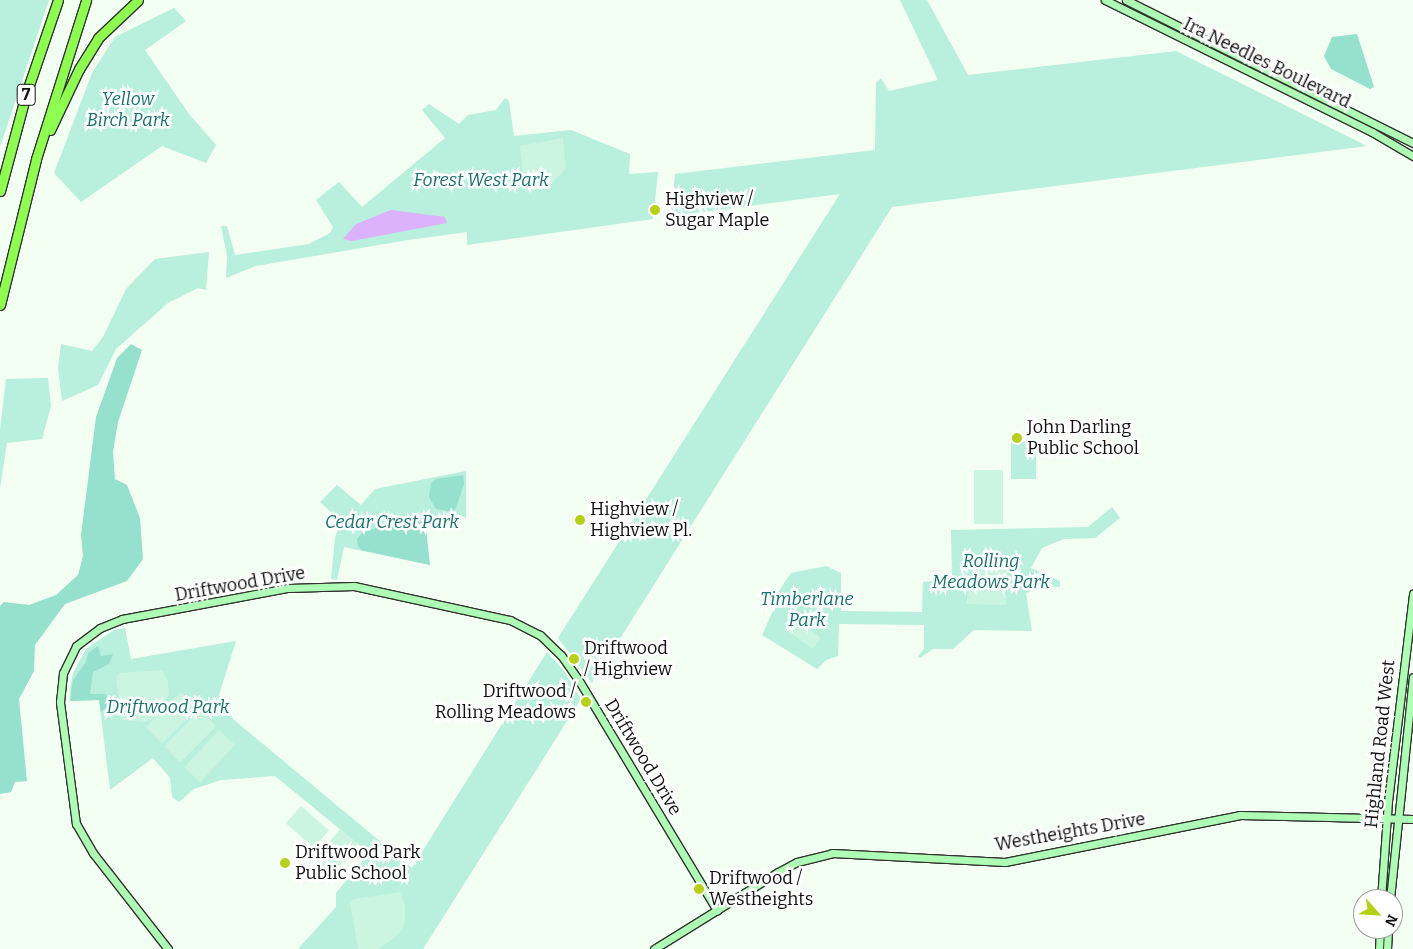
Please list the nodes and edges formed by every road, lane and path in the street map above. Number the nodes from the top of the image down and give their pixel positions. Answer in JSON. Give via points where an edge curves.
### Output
{"nodes":[{"id":1,"x":58,"y":0,"type":"edge"},
{"id":2,"x":86,"y":0,"type":"edge"},
{"id":3,"x":138,"y":0,"type":"edge"},
{"id":4,"x":1105,"y":0,"type":"edge"},
{"id":5,"x":1126,"y":0,"type":"edge"},
{"id":6,"x":1413,"y":144,"type":"edge"},
{"id":7,"x":1413,"y":156,"type":"edge"},
{"id":8,"x":36,"y":160,"type":"junction"},
{"id":9,"x":0,"y":191,"type":"edge"},
{"id":10,"x":0,"y":305,"type":"edge"},
{"id":11,"x":1413,"y":593,"type":"edge"},
{"id":12,"x":1413,"y":677,"type":"edge"},
{"id":13,"x":1387,"y":817,"type":"junction"},
{"id":14,"x":1396,"y":818,"type":"junction"},
{"id":15,"x":1413,"y":819,"type":"edge"},
{"id":16,"x":1382,"y":889,"type":"edge"},
{"id":17,"x":1391,"y":889,"type":"edge"},
{"id":18,"x":717,"y":910,"type":"junction"},
{"id":19,"x":168,"y":949,"type":"edge"},
{"id":20,"x":654,"y":949,"type":"edge"}],
"edges":[{"from":1,"to":9,"type":"highway","number":"7","via":[[26,94]]},
{"from":2,"to":8,"type":"highway","number":"7"},
{"from":3,"to":8,"type":"highway","via":[[98,38],[78,69]]},
{"from":4,"to":7,"type":"street","name":"Ira Needles Boulevard","via":[[1372,132]]},
{"from":5,"to":6,"type":"street","name":"Ira Needles Boulevard"},
{"from":8,"to":10,"type":"highway","number":"7"},
{"from":11,"to":13,"type":"street","name":"Highland Road West"},
{"from":12,"to":14,"type":"street","name":"Highland Road West"},
{"from":13,"to":14,"type":"street","name":"Westheights Drive"},
{"from":13,"to":16,"type":"street","name":"Highland Road West"},
{"from":13,"to":18,"type":"street","name":"Westheights Drive","via":[[1240,815],[1005,862],[832,853],[797,862]]},
{"from":14,"to":15,"type":"street","name":"Westheights Drive"},
{"from":14,"to":17,"type":"street","name":"Highland Road West"},
{"from":18,"to":19,"type":"street","name":"Driftwood Drive","via":[[578,678],[561,654],[540,635],[510,620],[354,586],[288,588],[122,619],[100,628],[76,646],[63,673],[60,702],[76,824],[93,853]]},
{"from":18,"to":20,"type":"street","name":"Westheights Drive"}]}
